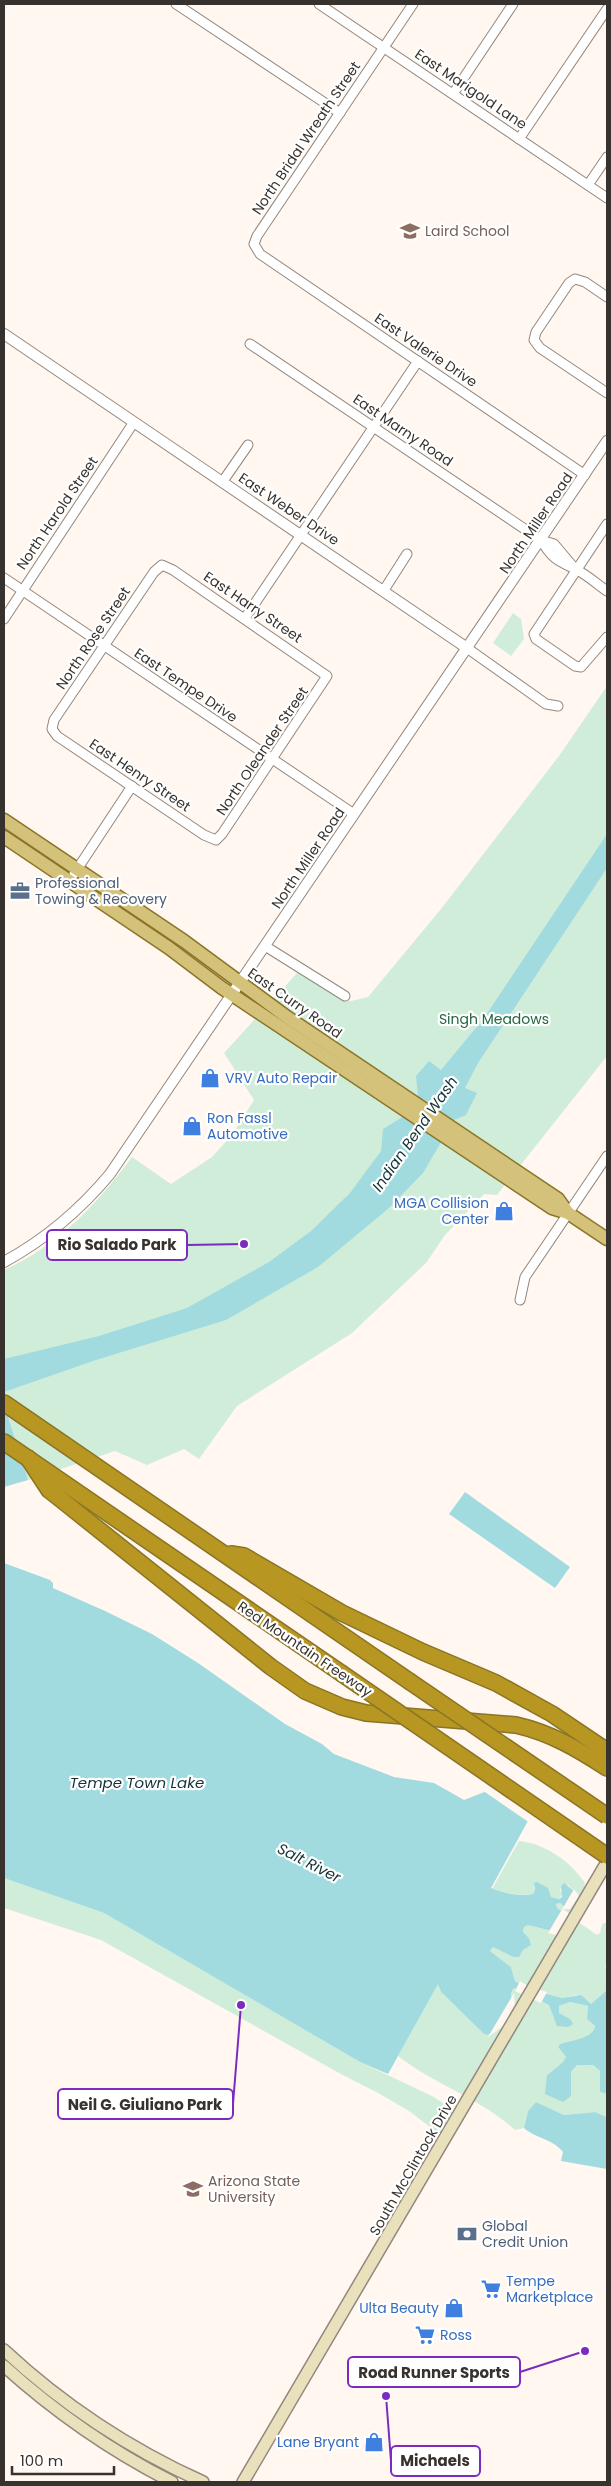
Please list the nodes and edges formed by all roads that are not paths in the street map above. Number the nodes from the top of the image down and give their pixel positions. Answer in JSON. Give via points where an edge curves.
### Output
{"nodes":[{"id":1,"x":176,"y":4,"type":"edge"},
{"id":2,"x":319,"y":4,"type":"edge"},
{"id":3,"x":413,"y":4,"type":"edge"},
{"id":4,"x":513,"y":4,"type":"edge"},
{"id":5,"x":607,"y":8,"type":"edge"},
{"id":6,"x":384,"y":47,"type":"junction"},
{"id":7,"x":453,"y":94,"type":"junction"},
{"id":8,"x":340,"y":113,"type":"junction"},
{"id":9,"x":519,"y":139,"type":"junction"},
{"id":10,"x":607,"y":156,"type":"edge"},
{"id":11,"x":588,"y":185,"type":"junction"},
{"id":12,"x":607,"y":198,"type":"edge"},
{"id":13,"x":254,"y":244,"type":"joint"},
{"id":14,"x":607,"y":298,"type":"edge"},
{"id":15,"x":4,"y":334,"type":"edge"},
{"id":16,"x":250,"y":344,"type":"dead end"},
{"id":17,"x":418,"y":361,"type":"junction"},
{"id":18,"x":607,"y":393,"type":"edge"},
{"id":19,"x":134,"y":422,"type":"junction"},
{"id":20,"x":374,"y":427,"type":"junction"},
{"id":21,"x":607,"y":441,"type":"edge"},
{"id":22,"x":248,"y":445,"type":"dead end"},
{"id":23,"x":585,"y":475,"type":"junction"},
{"id":24,"x":223,"y":481,"type":"junction"},
{"id":25,"x":607,"y":524,"type":"edge"},
{"id":26,"x":301,"y":534,"type":"junction"},
{"id":27,"x":541,"y":540,"type":"junction"},
{"id":28,"x":408,"y":554,"type":"dead end"},
{"id":29,"x":162,"y":565,"type":"joint"},
{"id":30,"x":576,"y":570,"type":"junction"},
{"id":31,"x":4,"y":578,"type":"edge"},
{"id":32,"x":384,"y":590,"type":"junction"},
{"id":33,"x":22,"y":591,"type":"junction"},
{"id":34,"x":607,"y":591,"type":"edge"},
{"id":35,"x":4,"y":618,"type":"edge"},
{"id":36,"x":245,"y":618,"type":"junction"},
{"id":37,"x":607,"y":637,"type":"edge"},
{"id":38,"x":104,"y":646,"type":"junction"},
{"id":39,"x":467,"y":648,"type":"junction"},
{"id":40,"x":327,"y":676,"type":"joint"},
{"id":41,"x":558,"y":706,"type":"dead end"},
{"id":42,"x":52,"y":729,"type":"joint"},
{"id":43,"x":273,"y":759,"type":"junction"},
{"id":44,"x":132,"y":786,"type":"junction"},
{"id":45,"x":354,"y":814,"type":"junction"},
{"id":46,"x":4,"y":820,"type":"edge"},
{"id":47,"x":4,"y":837,"type":"edge"},
{"id":48,"x":216,"y":840,"type":"joint"},
{"id":49,"x":77,"y":869,"type":"junction"},
{"id":50,"x":69,"y":881,"type":"junction"},
{"id":51,"x":265,"y":946,"type":"junction"},
{"id":52,"x":241,"y":983,"type":"junction"},
{"id":53,"x":233,"y":995,"type":"junction"},
{"id":54,"x":345,"y":996,"type":"dead end"},
{"id":55,"x":405,"y":1103,"type":"junction"},
{"id":56,"x":607,"y":1156,"type":"edge"},
{"id":57,"x":568,"y":1213,"type":"junction"},
{"id":58,"x":607,"y":1239,"type":"edge"},
{"id":59,"x":4,"y":1262,"type":"edge"},
{"id":60,"x":520,"y":1300,"type":"dead end"},
{"id":61,"x":4,"y":1402,"type":"edge"},
{"id":62,"x":4,"y":1442,"type":"edge"},
{"id":63,"x":28,"y":1458,"type":"junction"},
{"id":64,"x":220,"y":1552,"type":"junction"},
{"id":65,"x":607,"y":1752,"type":"edge"},
{"id":66,"x":607,"y":1768,"type":"edge"},
{"id":67,"x":607,"y":1816,"type":"edge"},
{"id":68,"x":607,"y":1856,"type":"edge"},
{"id":69,"x":607,"y":1862,"type":"edge"},
{"id":70,"x":4,"y":2350,"type":"edge"},
{"id":71,"x":4,"y":2366,"type":"edge"},
{"id":72,"x":172,"y":2482,"type":"edge"},
{"id":73,"x":203,"y":2482,"type":"edge"},
{"id":74,"x":243,"y":2482,"type":"edge"}],
"edges":[{"from":1,"to":8,"type":"street"},
{"from":2,"to":6,"type":"street","name":"East Marigold Lane"},
{"from":3,"to":6,"type":"street","name":"North Bridal Wreath Street"},
{"from":4,"to":7,"type":"street"},
{"from":5,"to":9,"type":"street"},
{"from":6,"to":7,"type":"street","name":"East Marigold Lane"},
{"from":6,"to":8,"type":"street","name":"North Bridal Wreath Street"},
{"from":7,"to":9,"type":"street","name":"East Marigold Lane"},
{"from":8,"to":13,"type":"street","name":"North Bridal Wreath Street","via":[[256,236]]},
{"from":9,"to":11,"type":"street","name":"East Marigold Lane"},
{"from":10,"to":11,"type":"street"},
{"from":11,"to":12,"type":"street","name":"East Marigold Lane"},
{"from":13,"to":17,"type":"street","name":"East Valerie Drive","via":[[260,254]]},
{"from":14,"to":18,"type":"street","via":[[585,282],[575,279],[568,284],[534,340],[540,348]]},
{"from":15,"to":19,"type":"street","name":"East Weber Drive"},
{"from":16,"to":20,"type":"street","name":"East Marny Road"},
{"from":17,"to":20,"type":"street"},
{"from":17,"to":23,"type":"street","name":"East Valerie Drive"},
{"from":19,"to":24,"type":"street","name":"East Weber Drive"},
{"from":19,"to":33,"type":"street","name":"North Harold Street"},
{"from":20,"to":26,"type":"street"},
{"from":20,"to":27,"type":"street","name":"East Marny Road"},
{"from":21,"to":23,"type":"street","name":"North Miller Road"},
{"from":22,"to":24,"type":"street"},
{"from":23,"to":27,"type":"street","name":"North Miller Road"},
{"from":24,"to":26,"type":"street","name":"East Weber Drive"},
{"from":25,"to":30,"type":"street"},
{"from":26,"to":32,"type":"street","name":"East Weber Drive"},
{"from":26,"to":36,"type":"street"},
{"from":27,"to":30,"type":"street","name":"East Marny Road","via":[[554,544],[560,558],[570,561]]},
{"from":27,"to":39,"type":"street","name":"North Miller Road"},
{"from":28,"to":32,"type":"street"},
{"from":29,"to":36,"type":"street","name":"East Harry Street"},
{"from":29,"to":38,"type":"street","name":"North Rose Street"},
{"from":30,"to":34,"type":"street","name":"East Marny Road"},
{"from":30,"to":37,"type":"street","via":[[534,634],[536,639],[581,667]]},
{"from":31,"to":33,"type":"street","name":"East Tempe Drive"},
{"from":32,"to":39,"type":"street","name":"East Weber Drive"},
{"from":33,"to":35,"type":"street","name":"North Harold Street"},
{"from":33,"to":38,"type":"street","name":"East Tempe Drive"},
{"from":36,"to":40,"type":"street","name":"East Harry Street"},
{"from":38,"to":42,"type":"street","name":"North Rose Street","via":[[54,720]]},
{"from":38,"to":43,"type":"street","name":"East Tempe Drive"},
{"from":39,"to":41,"type":"street","name":"East Weber Drive","via":[[546,704]]},
{"from":39,"to":45,"type":"street","name":"North Miller Road"},
{"from":40,"to":43,"type":"street","name":"North Oleander Street"},
{"from":42,"to":44,"type":"street","name":"East Henry Street","via":[[57,736]]},
{"from":43,"to":45,"type":"street","name":"East Tempe Drive"},
{"from":43,"to":48,"type":"street","name":"North Oleander Street"},
{"from":44,"to":48,"type":"street","name":"East Henry Street"},
{"from":44,"to":49,"type":"street"},
{"from":45,"to":51,"type":"street","name":"North Miller Road"},
{"from":46,"to":49,"type":"main road","name":"East Curry Road"},
{"from":47,"to":50,"type":"main road","name":"East Curry Road"},
{"from":49,"to":50,"type":"street"},
{"from":49,"to":52,"type":"main road","name":"East Curry Road"},
{"from":50,"to":53,"type":"main road","name":"East Curry Road"},
{"from":51,"to":52,"type":"street","name":"North Miller Road"},
{"from":51,"to":54,"type":"street"},
{"from":52,"to":53,"type":"street","name":"North Miller Road"},
{"from":52,"to":55,"type":"main road","name":"East Curry Road"},
{"from":53,"to":55,"type":"main road","name":"East Curry Road"},
{"from":53,"to":59,"type":"street","name":"North Miller Road","via":[[134,1142],[96,1191],[51,1233]]},
{"from":55,"to":57,"type":"main road","name":"East Curry Road","via":[[552,1208]]},
{"from":56,"to":57,"type":"street"},
{"from":57,"to":58,"type":"main road","name":"East Curry Road"},
{"from":57,"to":60,"type":"street","via":[[525,1276]]},
{"from":61,"to":64,"type":"highway"},
{"from":62,"to":63,"type":"highway","name":"Red Mountain Freeway"},
{"from":63,"to":66,"type":"highway","via":[[49,1490],[264,1662],[305,1691],[366,1713],[516,1725],[538,1730],[565,1742]]},
{"from":63,"to":68,"type":"highway","name":"Red Mountain Freeway","bridge":true},
{"from":64,"to":65,"type":"highway","via":[[244,1556],[342,1613],[496,1683],[552,1714]]},
{"from":64,"to":67,"type":"highway","bridge":true},
{"from":69,"to":74,"type":"main road","name":"South McClintock Drive"},
{"from":70,"to":73,"type":"main road","via":[[43,2385],[115,2436]]},
{"from":71,"to":72,"type":"main road","via":[[84,2430],[135,2464]]}]}
